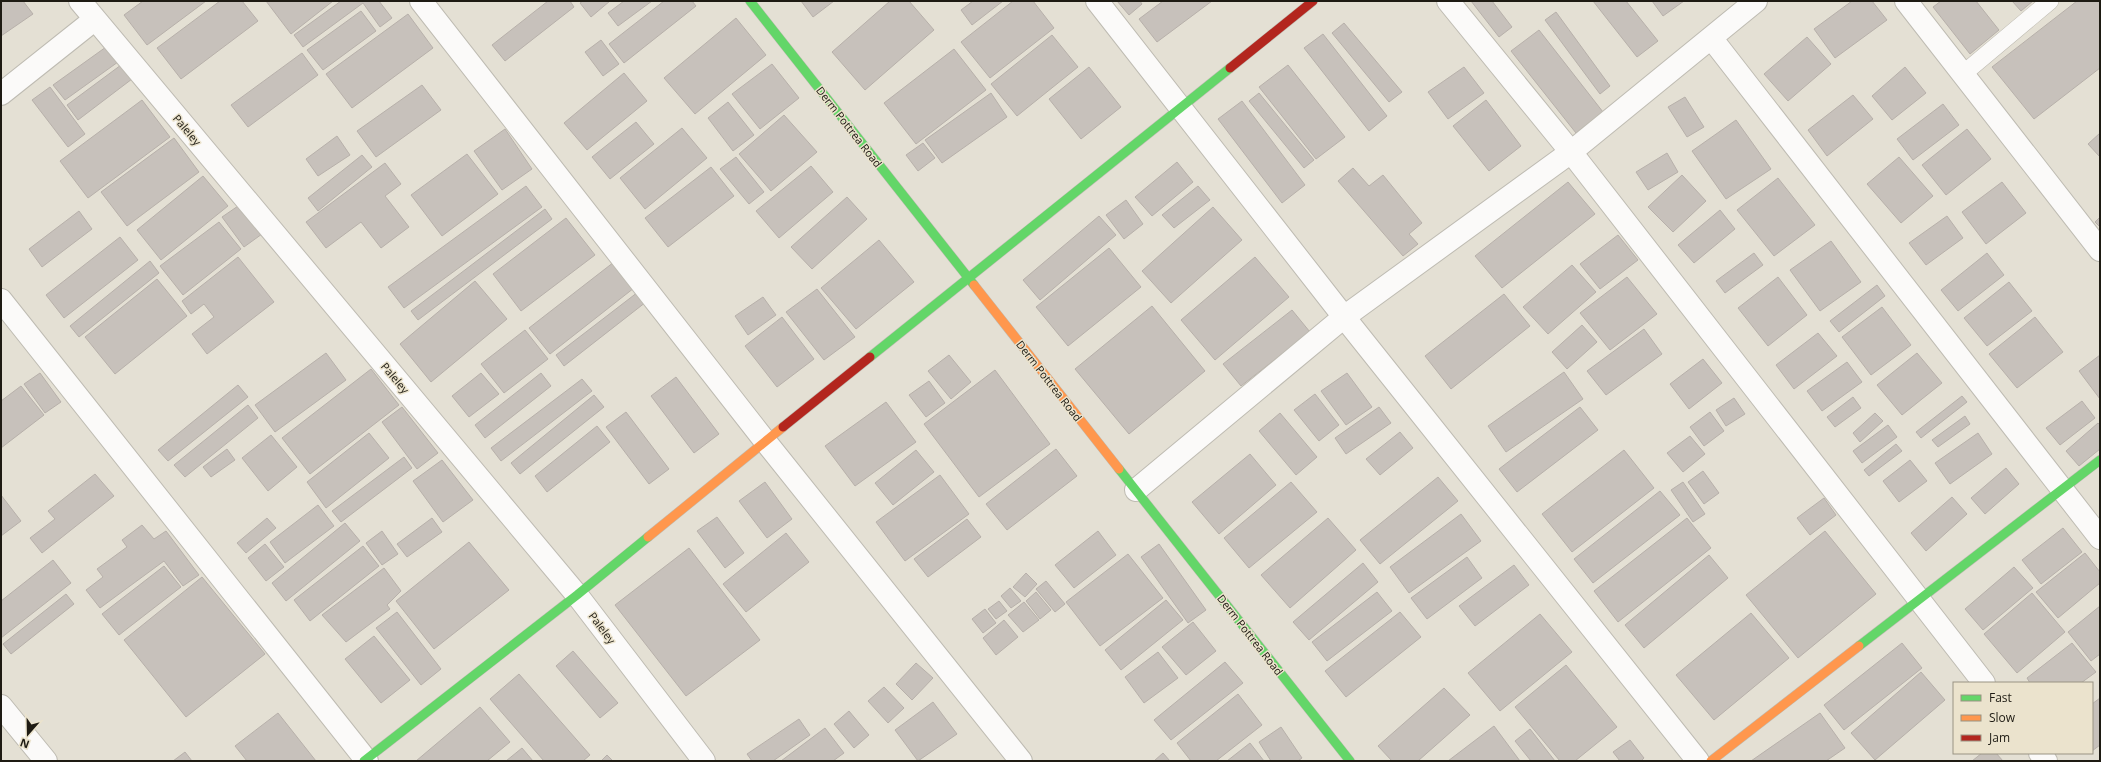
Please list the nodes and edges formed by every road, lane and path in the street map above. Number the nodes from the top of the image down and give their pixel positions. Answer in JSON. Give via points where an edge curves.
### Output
{"nodes":[{"id":1,"x":421,"y":1,"type":"edge"},
{"id":2,"x":750,"y":1,"type":"edge"},
{"id":3,"x":1097,"y":1,"type":"edge"},
{"id":4,"x":1313,"y":1,"type":"edge"},
{"id":5,"x":1448,"y":1,"type":"edge"},
{"id":6,"x":1756,"y":1,"type":"edge"},
{"id":7,"x":1906,"y":1,"type":"edge"},
{"id":8,"x":2050,"y":1,"type":"edge"},
{"id":9,"x":86,"y":7,"type":"edge"},
{"id":10,"x":1712,"y":39,"type":"junction"},
{"id":11,"x":1963,"y":74,"type":"junction"},
{"id":12,"x":1,"y":94,"type":"edge"},
{"id":13,"x":1180,"y":107,"type":"junction"},
{"id":14,"x":1571,"y":152,"type":"junction"},
{"id":15,"x":2100,"y":250,"type":"edge"},
{"id":16,"x":967,"y":278,"type":"junction"},
{"id":17,"x":1,"y":300,"type":"edge"},
{"id":18,"x":1344,"y":317,"type":"junction"},
{"id":19,"x":765,"y":441,"type":"junction"},
{"id":20,"x":2100,"y":460,"type":"edge"},
{"id":21,"x":1136,"y":490,"type":"junction"},
{"id":22,"x":2062,"y":490,"type":"junction"},
{"id":23,"x":2100,"y":538,"type":"edge"},
{"id":24,"x":577,"y":595,"type":"junction"},
{"id":25,"x":1918,"y":601,"type":"junction"},
{"id":26,"x":1983,"y":682,"type":"edge"},
{"id":27,"x":1,"y":706,"type":"edge"},
{"id":28,"x":46,"y":761,"type":"edge"},
{"id":29,"x":366,"y":761,"type":"edge"},
{"id":30,"x":704,"y":761,"type":"edge"},
{"id":31,"x":1021,"y":761,"type":"edge"},
{"id":32,"x":1350,"y":761,"type":"edge"},
{"id":33,"x":1698,"y":761,"type":"edge"},
{"id":34,"x":1711,"y":761,"type":"edge"}],
"edges":[{"from":1,"to":19,"type":"street"},
{"from":2,"to":16,"type":"street","name":"Derm Pottrea Road"},
{"from":3,"to":13,"type":"street"},
{"from":4,"to":13,"type":"street"},
{"from":5,"to":14,"type":"street"},
{"from":6,"to":10,"type":"street"},
{"from":7,"to":11,"type":"street"},
{"from":8,"to":11,"type":"lane"},
{"from":9,"to":12,"type":"street"},
{"from":9,"to":24,"type":"street","name":"Paleley"},
{"from":10,"to":14,"type":"street"},
{"from":10,"to":22,"type":"street"},
{"from":11,"to":15,"type":"street"},
{"from":13,"to":16,"type":"street"},
{"from":13,"to":18,"type":"street"},
{"from":14,"to":18,"type":"street"},
{"from":14,"to":25,"type":"street"},
{"from":16,"to":19,"type":"street"},
{"from":16,"to":21,"type":"street","name":"Derm Pottrea Road"},
{"from":17,"to":29,"type":"street"},
{"from":18,"to":21,"type":"street"},
{"from":18,"to":33,"type":"street"},
{"from":19,"to":24,"type":"street"},
{"from":19,"to":31,"type":"street"},
{"from":20,"to":22,"type":"street"},
{"from":21,"to":32,"type":"street","name":"Derm Pottrea Road"},
{"from":22,"to":23,"type":"street"},
{"from":22,"to":25,"type":"street"},
{"from":24,"to":29,"type":"street"},
{"from":24,"to":30,"type":"street","name":"Paleley"},
{"from":25,"to":26,"type":"street"},
{"from":25,"to":34,"type":"street"},
{"from":27,"to":28,"type":"street"}]}
